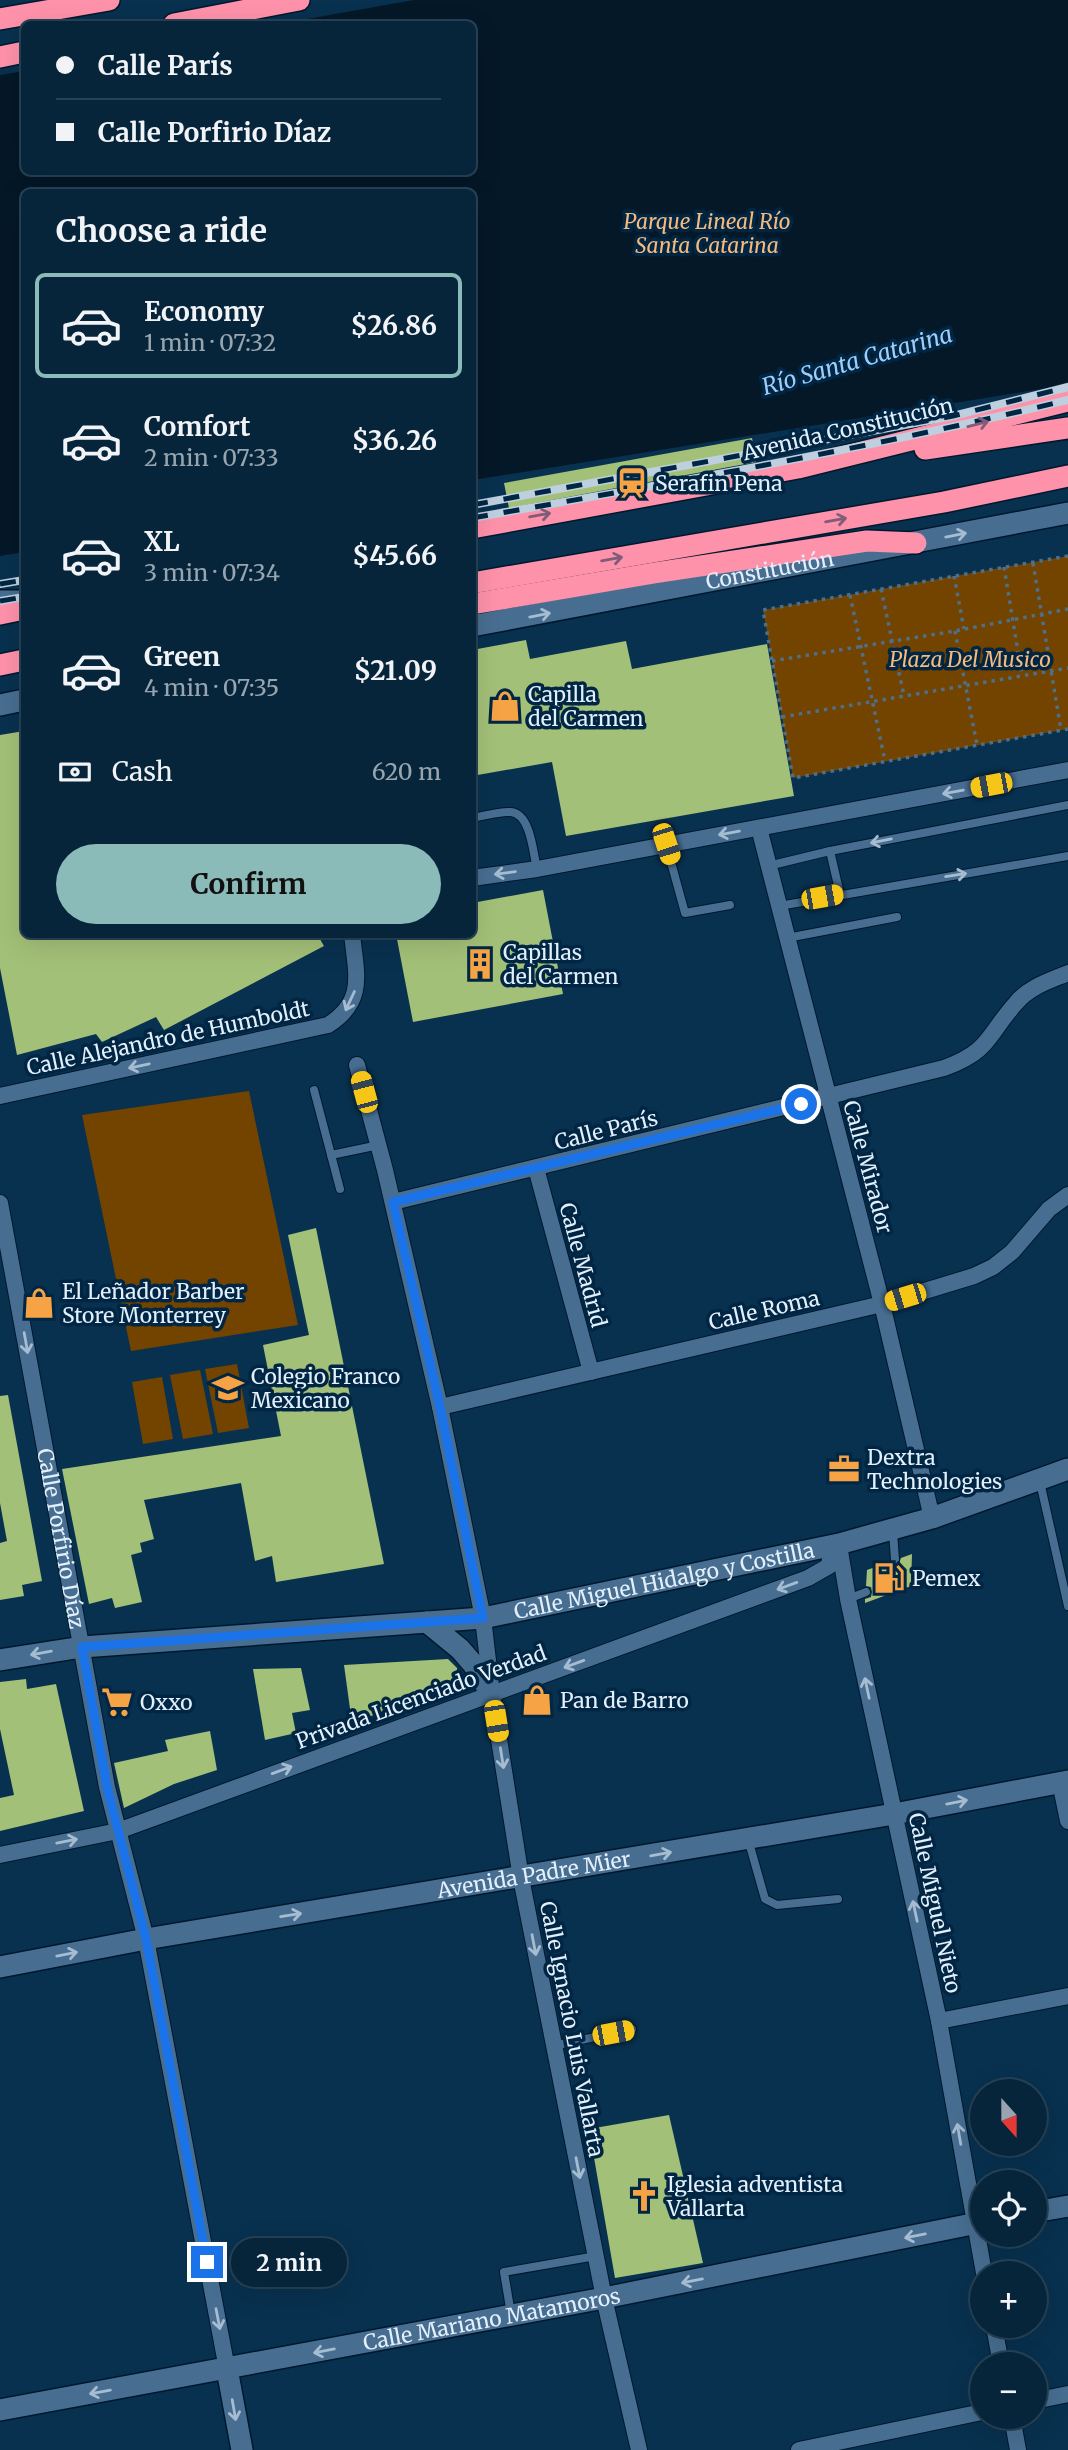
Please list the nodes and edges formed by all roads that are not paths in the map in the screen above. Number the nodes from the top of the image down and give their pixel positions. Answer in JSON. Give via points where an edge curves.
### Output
{"nodes":[{"id":1,"x":109,"y":0,"type":"edge"},
{"id":2,"x":299,"y":0,"type":"edge"},
{"id":3,"x":0,"y":19,"type":"edge"},
{"id":4,"x":191,"y":21,"type":"edge"},
{"id":5,"x":21,"y":53,"type":"edge"},
{"id":6,"x":0,"y":57,"type":"edge"},
{"id":7,"x":1068,"y":401,"type":"edge"},
{"id":8,"x":1068,"y":428,"type":"edge"},
{"id":9,"x":798,"y":468,"type":"junction"},
{"id":10,"x":1068,"y":476,"type":"edge"},
{"id":11,"x":1068,"y":513,"type":"edge"},
{"id":12,"x":476,"y":527,"type":"edge"},
{"id":13,"x":916,"y":543,"type":"junction"},
{"id":14,"x":476,"y":582,"type":"edge"},
{"id":15,"x":0,"y":601,"type":"edge"},
{"id":16,"x":21,"y":601,"type":"edge"},
{"id":17,"x":476,"y":603,"type":"edge"},
{"id":18,"x":21,"y":610,"type":"edge"},
{"id":19,"x":0,"y":614,"type":"edge"},
{"id":20,"x":476,"y":625,"type":"edge"},
{"id":21,"x":21,"y":661,"type":"edge"},
{"id":22,"x":0,"y":665,"type":"edge"},
{"id":23,"x":21,"y":701,"type":"edge"},
{"id":24,"x":0,"y":705,"type":"edge"},
{"id":25,"x":1068,"y":770,"type":"edge"},
{"id":26,"x":1068,"y":805,"type":"edge"},
{"id":27,"x":476,"y":817,"type":"edge"},
{"id":28,"x":759,"y":828,"type":"junction"},
{"id":29,"x":666,"y":844,"type":"junction"},
{"id":30,"x":830,"y":851,"type":"junction"},
{"id":31,"x":1068,"y":856,"type":"edge"},
{"id":32,"x":768,"y":866,"type":"junction"},
{"id":33,"x":537,"y":869,"type":"junction"},
{"id":34,"x":476,"y":877,"type":"edge"},
{"id":35,"x":840,"y":894,"type":"junction"},
{"id":36,"x":730,"y":905,"type":"dead end"},
{"id":37,"x":779,"y":906,"type":"junction"},
{"id":38,"x":897,"y":917,"type":"dead end"},
{"id":39,"x":352,"y":938,"type":"edge"},
{"id":40,"x":787,"y":938,"type":"junction"},
{"id":41,"x":1068,"y":973,"type":"edge"},
{"id":42,"x":357,"y":1065,"type":"dead end"},
{"id":43,"x":314,"y":1090,"type":"dead end"},
{"id":44,"x":0,"y":1096,"type":"edge"},
{"id":45,"x":828,"y":1097,"type":"junction"},
{"id":46,"x":379,"y":1145,"type":"junction"},
{"id":47,"x":331,"y":1155,"type":"junction"},
{"id":48,"x":536,"y":1168,"type":"junction"},
{"id":49,"x":340,"y":1189,"type":"dead end"},
{"id":50,"x":1067,"y":1199,"type":"edge"},
{"id":51,"x":393,"y":1202,"type":"junction"},
{"id":52,"x":0,"y":1203,"type":"edge"},
{"id":53,"x":882,"y":1304,"type":"junction"},
{"id":54,"x":590,"y":1372,"type":"junction"},
{"id":55,"x":440,"y":1407,"type":"junction"},
{"id":56,"x":1068,"y":1469,"type":"edge"},
{"id":57,"x":1039,"y":1479,"type":"junction"},
{"id":58,"x":932,"y":1518,"type":"junction"},
{"id":59,"x":893,"y":1528,"type":"junction"},
{"id":60,"x":836,"y":1544,"type":"junction"},
{"id":61,"x":895,"y":1560,"type":"dead end"},
{"id":62,"x":866,"y":1592,"type":"dead end"},
{"id":63,"x":848,"y":1599,"type":"junction"},
{"id":64,"x":1068,"y":1606,"type":"edge"},
{"id":65,"x":483,"y":1618,"type":"junction"},
{"id":66,"x":427,"y":1622,"type":"junction"},
{"id":67,"x":82,"y":1647,"type":"junction"},
{"id":68,"x":0,"y":1660,"type":"edge"},
{"id":69,"x":492,"y":1695,"type":"junction"},
{"id":70,"x":1064,"y":1782,"type":"edge"},
{"id":71,"x":894,"y":1814,"type":"junction"},
{"id":72,"x":1068,"y":1821,"type":"edge"},
{"id":73,"x":118,"y":1831,"type":"junction"},
{"id":74,"x":748,"y":1839,"type":"junction"},
{"id":75,"x":0,"y":1854,"type":"edge"},
{"id":76,"x":521,"y":1878,"type":"junction"},
{"id":77,"x":838,"y":1899,"type":"dead end"},
{"id":78,"x":146,"y":1939,"type":"junction"},
{"id":79,"x":0,"y":1967,"type":"edge"},
{"id":80,"x":1068,"y":1996,"type":"edge"},
{"id":81,"x":939,"y":2021,"type":"junction"},
{"id":82,"x":632,"y":2029,"type":"dead end"},
{"id":83,"x":553,"y":2046,"type":"junction"},
{"id":84,"x":970,"y":2178,"type":"edge"},
{"id":85,"x":1068,"y":2206,"type":"edge"},
{"id":86,"x":1047,"y":2210,"type":"edge"},
{"id":87,"x":970,"y":2225,"type":"edge"},
{"id":88,"x":596,"y":2256,"type":"junction"},
{"id":89,"x":604,"y":2298,"type":"junction"},
{"id":90,"x":512,"y":2316,"type":"junction"},
{"id":91,"x":227,"y":2369,"type":"junction"},
{"id":92,"x":1068,"y":2394,"type":"edge"},
{"id":93,"x":1047,"y":2398,"type":"edge"},
{"id":94,"x":0,"y":2410,"type":"edge"},
{"id":95,"x":970,"y":2414,"type":"edge"},
{"id":96,"x":1014,"y":2429,"type":"edge"},
{"id":97,"x":242,"y":2450,"type":"edge"},
{"id":98,"x":639,"y":2450,"type":"edge"},
{"id":99,"x":799,"y":2450,"type":"edge"},
{"id":100,"x":1018,"y":2450,"type":"edge"}],
"edges":[{"from":1,"to":3,"type":"highway"},
{"from":2,"to":4,"type":"highway"},
{"from":5,"to":6,"type":"highway"},
{"from":9,"to":7,"type":"highway","name":"Avenida Constitución","one_way":true},
{"from":8,"to":9,"type":"highway"},
{"from":12,"to":9,"type":"highway","name":"Avenida Constitución","one_way":true},
{"from":14,"to":10,"type":"highway","one_way":true},
{"from":13,"to":11,"type":"street","name":"Constitución","one_way":true},
{"from":13,"to":17,"type":"highway","via":[[867,541]]},
{"from":20,"to":13,"type":"street","name":"Constitución","one_way":true},
{"from":15,"to":16,"type":"street"},
{"from":18,"to":19,"type":"highway"},
{"from":21,"to":22,"type":"highway"},
{"from":23,"to":24,"type":"street"},
{"from":25,"to":28,"type":"street","one_way":true},
{"from":26,"to":30,"type":"lane","one_way":true},
{"from":27,"to":33,"type":"lane","via":[[519,815],[527,827]]},
{"from":28,"to":29,"type":"street","one_way":true},
{"from":28,"to":32,"type":"street","name":"Calle Mirador"},
{"from":29,"to":33,"type":"street"},
{"from":29,"to":36,"type":"lane","via":[[685,913]]},
{"from":30,"to":32,"type":"lane"},
{"from":30,"to":35,"type":"lane"},
{"from":35,"to":31,"type":"lane","one_way":true},
{"from":32,"to":37,"type":"street","name":"Calle Mirador"},
{"from":33,"to":34,"type":"street","one_way":true},
{"from":35,"to":37,"type":"lane"},
{"from":37,"to":40,"type":"street","name":"Calle Mirador"},
{"from":38,"to":40,"type":"lane"},
{"from":39,"to":44,"type":"street","name":"Calle Alejandro de Humboldt","one_way":true,"via":[[357,984],[353,999],[343,1015],[328,1025]]},
{"from":40,"to":45,"type":"street","name":"Calle Mirador"},
{"from":41,"to":45,"type":"street","name":"Calle París","via":[[1029,991],[987,1043],[961,1062]]},
{"from":42,"to":46,"type":"street","name":"Calle Ignacio Luis Vallarta"},
{"from":43,"to":47,"type":"lane"},
{"from":45,"to":48,"type":"street","name":"Calle París"},
{"from":45,"to":53,"type":"street","name":"Calle Mirador"},
{"from":46,"to":47,"type":"lane"},
{"from":46,"to":51,"type":"street","name":"Calle Ignacio Luis Vallarta"},
{"from":47,"to":49,"type":"lane"},
{"from":48,"to":51,"type":"street","name":"Calle París"},
{"from":48,"to":54,"type":"street","name":"Calle Madrid"},
{"from":50,"to":53,"type":"street","name":"Calle Roma","via":[[1049,1209],[993,1267]]},
{"from":51,"to":55,"type":"street","name":"Calle Ignacio Luis Vallarta"},
{"from":52,"to":67,"type":"street","name":"Calle Porfirio Díaz","one_way":true},
{"from":53,"to":54,"type":"street","name":"Calle Roma"},
{"from":53,"to":58,"type":"street","name":"Calle Mirador"},
{"from":54,"to":55,"type":"street","name":"Calle Roma"},
{"from":55,"to":65,"type":"street","name":"Calle Ignacio Luis Vallarta"},
{"from":56,"to":57,"type":"street","name":"Calle Miguel Hidalgo y Costilla"},
{"from":57,"to":58,"type":"street","name":"Calle Miguel Hidalgo y Costilla"},
{"from":57,"to":64,"type":"lane"},
{"from":58,"to":59,"type":"street","name":"Calle Miguel Hidalgo y Costilla"},
{"from":59,"to":60,"type":"street","name":"Calle Miguel Hidalgo y Costilla"},
{"from":59,"to":61,"type":"lane"},
{"from":60,"to":63,"type":"street","name":"Calle Miguel Nieto"},
{"from":60,"to":65,"type":"street","name":"Calle Miguel Hidalgo y Costilla"},
{"from":60,"to":69,"type":"street","name":"Privada Licenciado Verdad","one_way":true,"via":[[830,1566],[808,1578]]},
{"from":62,"to":63,"type":"lane"},
{"from":71,"to":63,"type":"street","name":"Calle Miguel Nieto","one_way":true},
{"from":65,"to":66,"type":"street","name":"Calle Miguel Hidalgo y Costilla"},
{"from":65,"to":69,"type":"street","name":"Calle Ignacio Luis Vallarta"},
{"from":66,"to":67,"type":"street","name":"Calle Miguel Hidalgo y Costilla"},
{"from":66,"to":69,"type":"street","via":[[460,1649]]},
{"from":67,"to":68,"type":"street","name":"Calle Miguel Hidalgo y Costilla","one_way":true},
{"from":67,"to":73,"type":"street","name":"Calle Porfirio Díaz"},
{"from":73,"to":69,"type":"street","name":"Privada Licenciado Verdad","one_way":true},
{"from":69,"to":76,"type":"street","name":"Calle Ignacio Luis Vallarta","one_way":true},
{"from":71,"to":70,"type":"street","name":"Avenida Padre Mier","one_way":true},
{"from":70,"to":72,"type":"street"},
{"from":71,"to":74,"type":"street","name":"Avenida Padre Mier"},
{"from":81,"to":71,"type":"street","name":"Calle Miguel Nieto","one_way":true},
{"from":75,"to":73,"type":"street","name":"Privada Licenciado Verdad","one_way":true},
{"from":73,"to":78,"type":"street","name":"Calle Porfirio Díaz"},
{"from":76,"to":74,"type":"street","name":"Avenida Padre Mier","one_way":true},
{"from":74,"to":77,"type":"lane","via":[[765,1899],[777,1905]]},
{"from":78,"to":76,"type":"street","name":"Avenida Padre Mier","one_way":true},
{"from":76,"to":83,"type":"street","name":"Calle Ignacio Luis Vallarta","one_way":true},
{"from":79,"to":78,"type":"street","name":"Avenida Padre Mier","one_way":true},
{"from":78,"to":91,"type":"street","name":"Calle Porfirio Díaz","one_way":true},
{"from":80,"to":81,"type":"street"},
{"from":84,"to":81,"type":"street","name":"Calle Miguel Nieto","one_way":true},
{"from":82,"to":83,"type":"lane"},
{"from":83,"to":88,"type":"street","name":"Calle Ignacio Luis Vallarta","one_way":true},
{"from":85,"to":86,"type":"street"},
{"from":87,"to":89,"type":"street","name":"Calle Mariano Matamoros","one_way":true},
{"from":88,"to":89,"type":"street","name":"Calle Ignacio Luis Vallarta"},
{"from":88,"to":90,"type":"lane","via":[[504,2272]]},
{"from":89,"to":90,"type":"street","name":"Calle Mariano Matamoros"},
{"from":89,"to":98,"type":"street","name":"Calle Ignacio Luis Vallarta"},
{"from":90,"to":91,"type":"street","name":"Calle Mariano Matamoros","one_way":true},
{"from":91,"to":94,"type":"street","name":"Calle Mariano Matamoros","one_way":true},
{"from":91,"to":97,"type":"street","name":"Calle Porfirio Díaz","one_way":true},
{"from":92,"to":93,"type":"street"},
{"from":95,"to":99,"type":"street"},
{"from":96,"to":100,"type":"street"}]}
